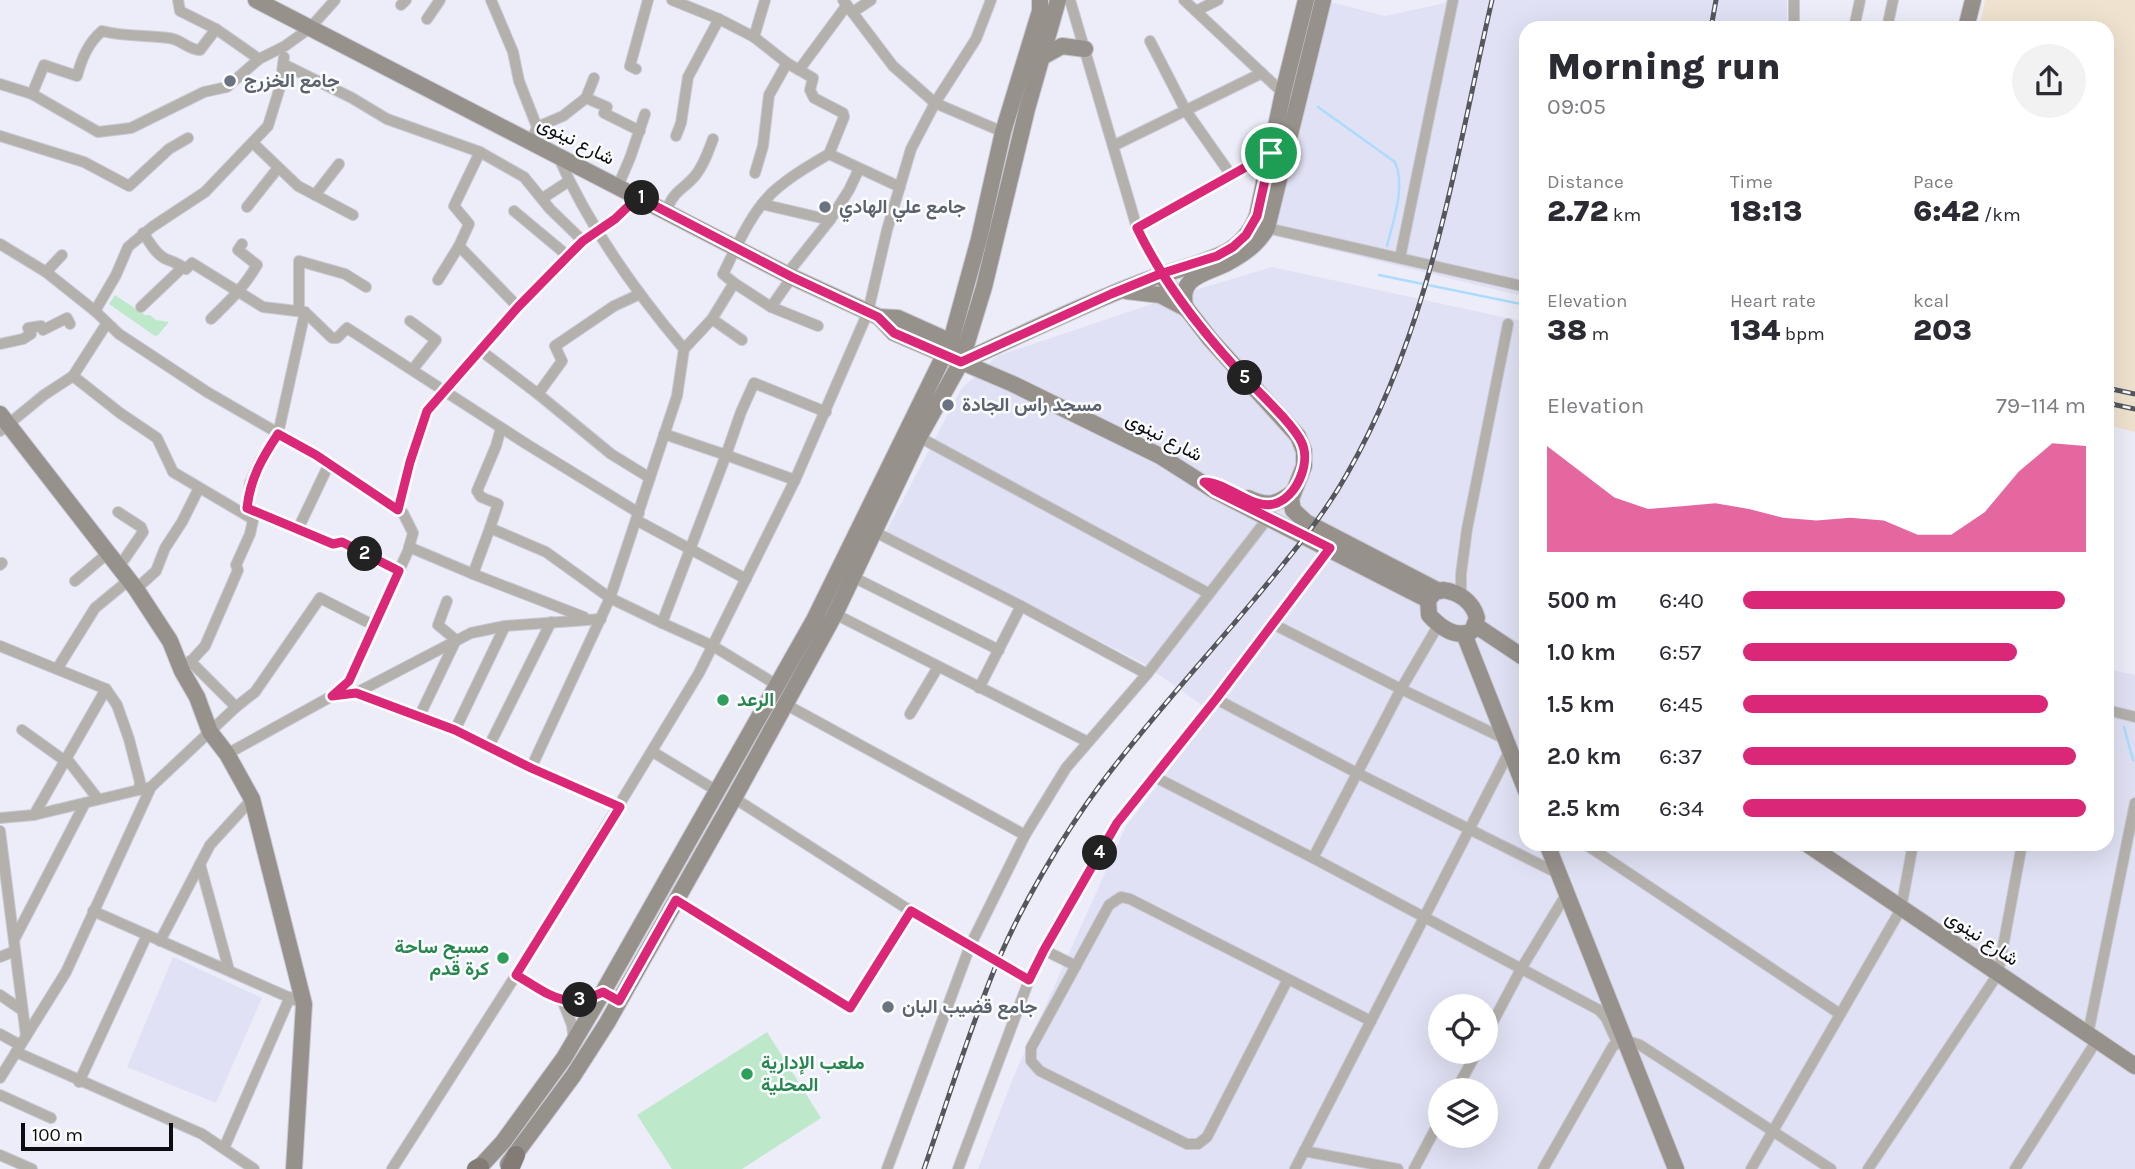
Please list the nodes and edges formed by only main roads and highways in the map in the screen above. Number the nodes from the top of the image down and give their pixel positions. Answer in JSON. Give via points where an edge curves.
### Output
{"nodes":[{"id":1,"x":256,"y":0,"type":"edge"},
{"id":2,"x":1040,"y":0,"type":"edge"},
{"id":3,"x":1058,"y":0,"type":"edge"},
{"id":4,"x":1306,"y":0,"type":"edge"},
{"id":5,"x":1323,"y":0,"type":"edge"},
{"id":6,"x":1973,"y":0,"type":"edge"},
{"id":7,"x":1968,"y":21,"type":"edge"},
{"id":8,"x":1085,"y":48,"type":"road end"},
{"id":9,"x":1042,"y":57,"type":"junction"},
{"id":10,"x":986,"y":241,"type":"junction"},
{"id":11,"x":1244,"y":246,"type":"junction"},
{"id":12,"x":1160,"y":274,"type":"junction"},
{"id":13,"x":1111,"y":294,"type":"junction"},
{"id":14,"x":1186,"y":309,"type":"junction"},
{"id":15,"x":960,"y":312,"type":"junction"},
{"id":16,"x":873,"y":315,"type":"junction"},
{"id":17,"x":920,"y":327,"type":"junction"},
{"id":18,"x":947,"y":348,"type":"junction"},
{"id":19,"x":963,"y":355,"type":"junction"},
{"id":20,"x":2,"y":422,"type":"edge"},
{"id":21,"x":1204,"y":482,"type":"junction"},
{"id":22,"x":1292,"y":493,"type":"junction"},
{"id":23,"x":1433,"y":596,"type":"junction"},
{"id":24,"x":1470,"y":630,"type":"junction"},
{"id":25,"x":1519,"y":655,"type":"edge"},
{"id":26,"x":1519,"y":773,"type":"edge"},
{"id":27,"x":1550,"y":851,"type":"edge"},
{"id":28,"x":1817,"y":851,"type":"edge"},
{"id":29,"x":603,"y":992,"type":"junction"},
{"id":30,"x":619,"y":1001,"type":"junction"},
{"id":31,"x":2135,"y":1066,"type":"edge"},
{"id":32,"x":510,"y":1164,"type":"edge"},
{"id":33,"x":478,"y":1168,"type":"edge"},
{"id":34,"x":294,"y":1169,"type":"edge"},
{"id":35,"x":1675,"y":1169,"type":"edge"}],
"edges":[{"from":1,"to":16,"type":"main road","name":"شارع نينوى","via":[[534,134],[558,156]]},
{"from":2,"to":10,"type":"main road","via":[[1003,132]]},
{"from":3,"to":9,"type":"main road"},
{"from":4,"to":11,"type":"main road","via":[[1257,216]]},
{"from":5,"to":11,"type":"main road","via":[[1266,228]]},
{"from":6,"to":7,"type":"main road"},
{"from":8,"to":9,"type":"main road","via":[[1062,46]]},
{"from":9,"to":10,"type":"main road"},
{"from":10,"to":15,"type":"main road"},
{"from":10,"to":19,"type":"main road","via":[[984,287]]},
{"from":11,"to":12,"type":"main road"},
{"from":11,"to":14,"type":"main road","via":[[1223,265],[1193,278],[1185,289]]},
{"from":12,"to":13,"type":"main road"},
{"from":12,"to":14,"type":"main road"},
{"from":13,"to":14,"type":"main road","via":[[1150,293]]},
{"from":13,"to":19,"type":"main road"},
{"from":14,"to":22,"type":"main road","via":[[1298,436],[1304,466]]},
{"from":15,"to":17,"type":"main road"},
{"from":15,"to":18,"type":"main road"},
{"from":16,"to":17,"type":"main road","name":"شارع نينوى","via":[[892,316]]},
{"from":16,"to":18,"type":"main road","name":"شارع نينوى","via":[[894,333]]},
{"from":17,"to":18,"type":"main road","name":"شارع نينوى"},
{"from":18,"to":19,"type":"main road","name":"شارع نينوى"},
{"from":18,"to":29,"type":"main road","via":[[814,620]]},
{"from":19,"to":21,"type":"main road","name":"شارع نينوى"},
{"from":19,"to":30,"type":"main road","via":[[835,614]]},
{"from":20,"to":34,"type":"main road","via":[[133,585],[186,666],[210,732],[252,799],[297,1000]]},
{"from":21,"to":22,"type":"main road","via":[[1262,504],[1275,504]]},
{"from":21,"to":23,"type":"main road","name":"شارع نينوى","via":[[1212,490]]},
{"from":22,"to":23,"type":"main road","via":[[1292,505],[1301,519]]},
{"from":23,"to":24,"type":"main road","via":[[1429,615],[1451,631]]},
{"from":23,"to":24,"type":"main road","via":[[1447,590],[1461,596],[1474,609]]},
{"from":24,"to":25,"type":"main road"},
{"from":24,"to":26,"type":"main road"},
{"from":27,"to":35,"type":"main road"},
{"from":28,"to":31,"type":"main road","name":"شارع نينوى"},
{"from":29,"to":30,"type":"main road"},
{"from":29,"to":33,"type":"main road","via":[[503,1142]]},
{"from":30,"to":32,"type":"main road"}]}
